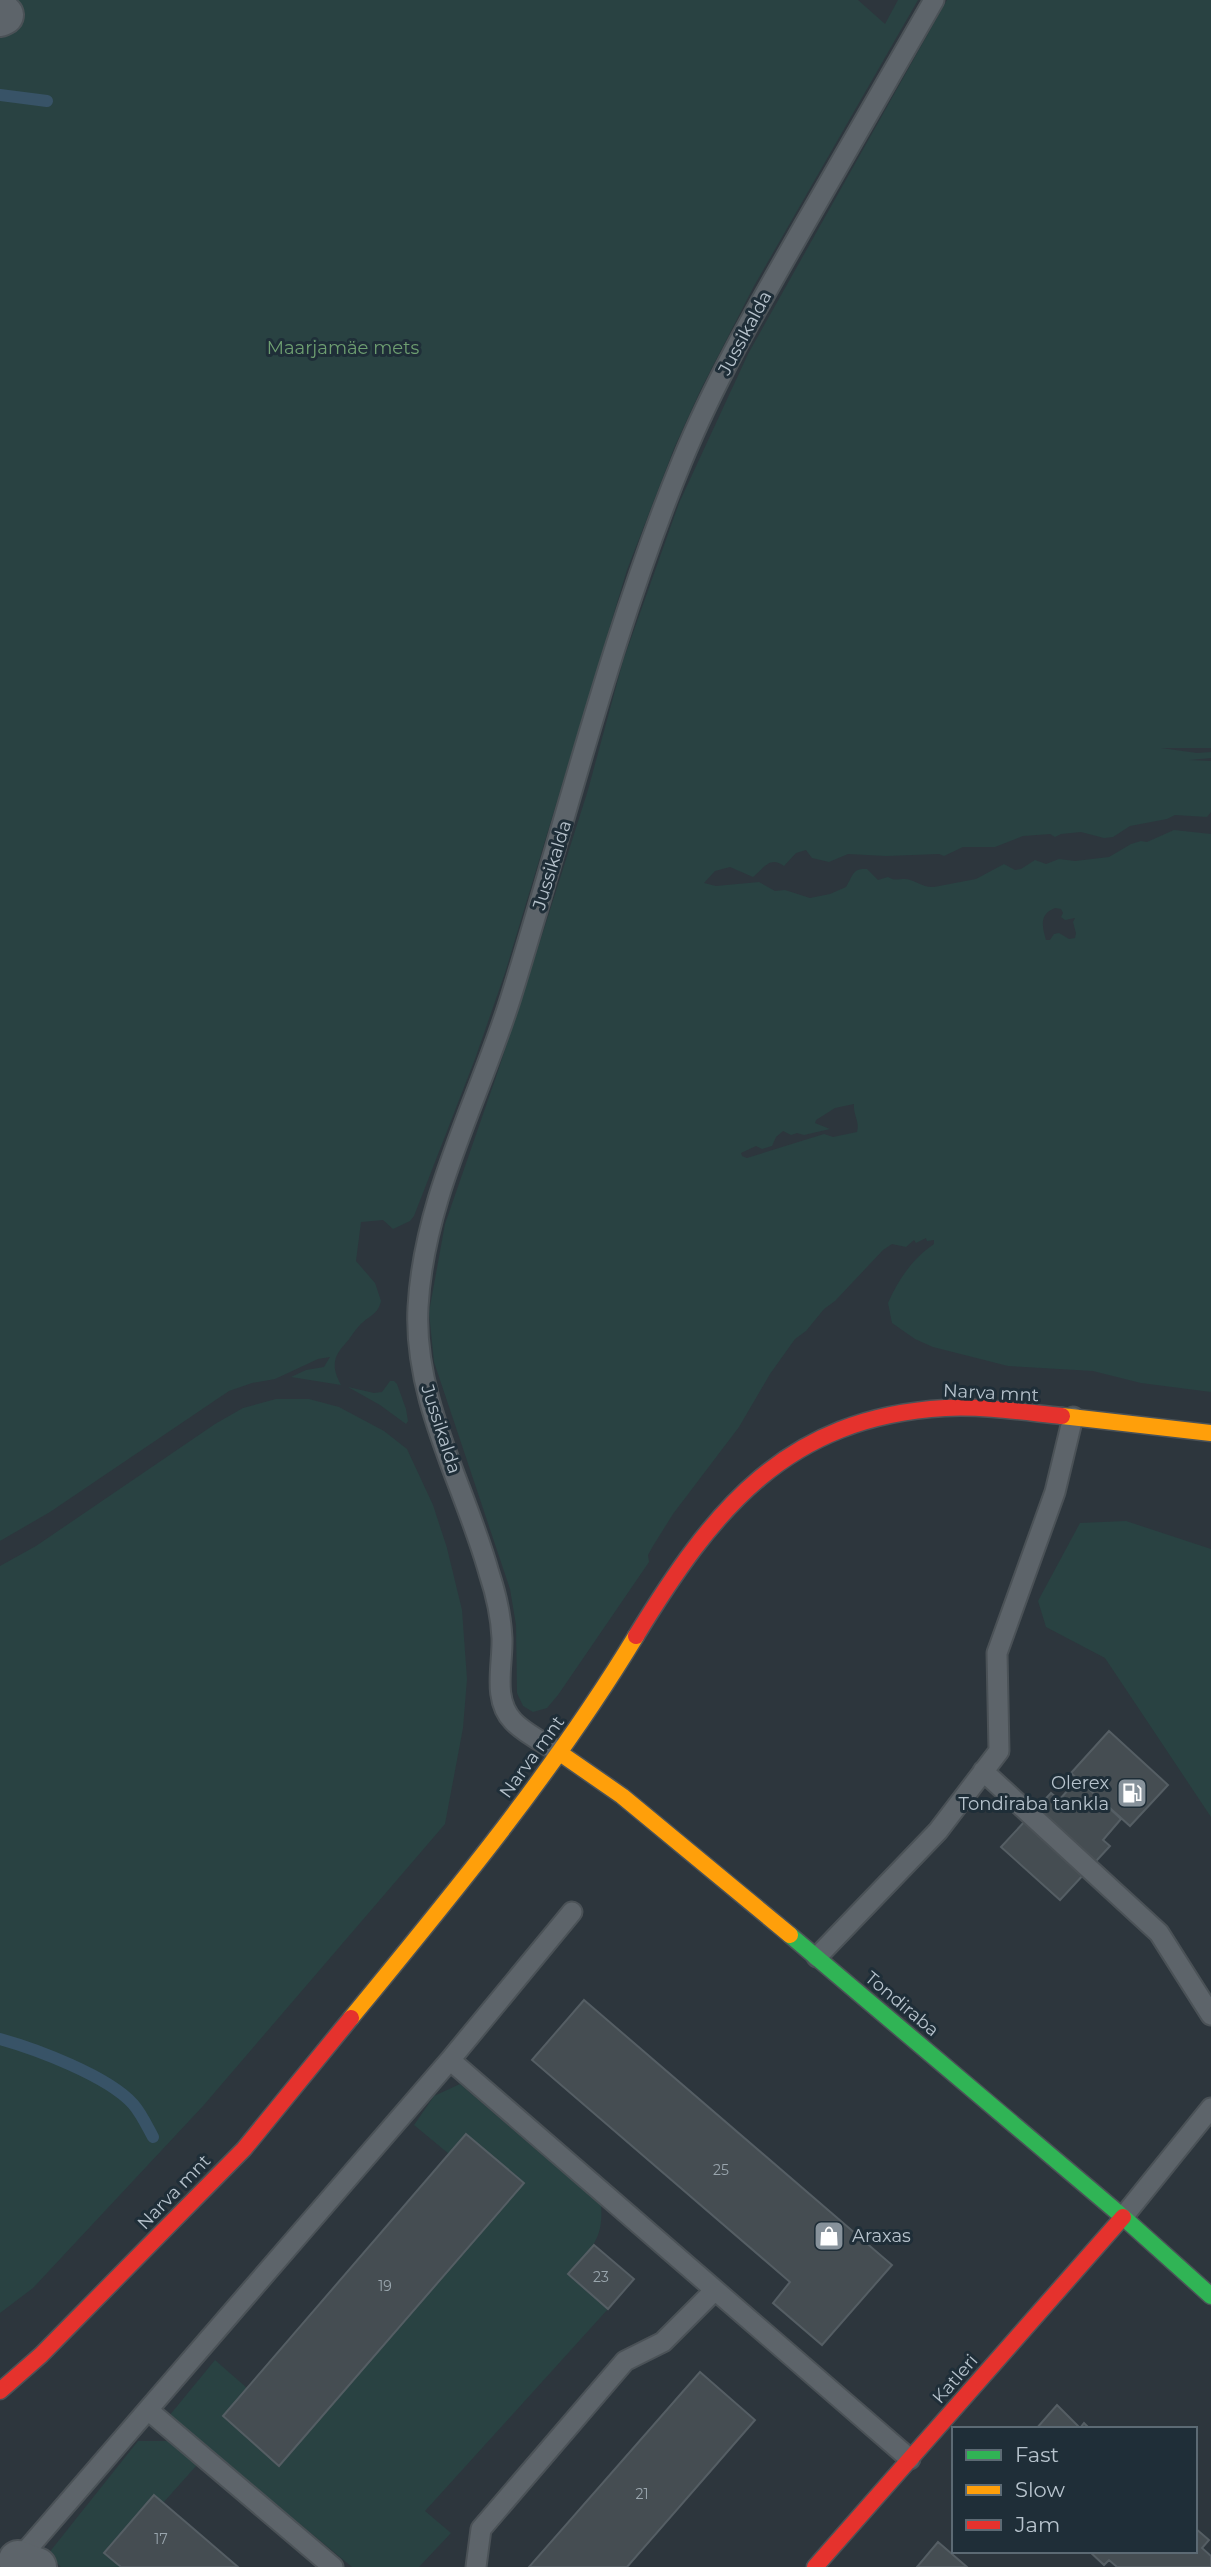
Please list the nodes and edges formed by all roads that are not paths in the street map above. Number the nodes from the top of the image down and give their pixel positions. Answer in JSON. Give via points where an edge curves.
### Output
{"nodes":[{"id":1,"x":934,"y":0,"type":"edge"},
{"id":2,"x":1073,"y":1417,"type":"junction"},
{"id":3,"x":1211,"y":1433,"type":"edge"},
{"id":4,"x":560,"y":1753,"type":"junction"},
{"id":5,"x":983,"y":1771,"type":"junction"},
{"id":6,"x":572,"y":1912,"type":"dead end"},
{"id":7,"x":817,"y":1957,"type":"junction"},
{"id":8,"x":1211,"y":2015,"type":"edge"},
{"id":9,"x":450,"y":2060,"type":"junction"},
{"id":10,"x":1211,"y":2108,"type":"edge"},
{"id":11,"x":1123,"y":2217,"type":"junction"},
{"id":12,"x":715,"y":2290,"type":"junction"},
{"id":13,"x":1211,"y":2296,"type":"edge"},
{"id":14,"x":0,"y":2391,"type":"edge"},
{"id":15,"x":148,"y":2410,"type":"junction"},
{"id":16,"x":910,"y":2459,"type":"junction"},
{"id":17,"x":16,"y":2561,"type":"edge"},
{"id":18,"x":333,"y":2567,"type":"edge"},
{"id":19,"x":476,"y":2567,"type":"edge"},
{"id":20,"x":815,"y":2567,"type":"edge"}],
"edges":[{"from":1,"to":4,"type":"lane","name":"Jussikalda","via":[[749,323],[683,458],[622,624],[501,1031],[442,1182],[429,1230],[418,1309],[422,1369],[497,1599],[502,1705],[515,1724]]},
{"from":2,"to":3,"type":"main road","name":"Narva mnt"},
{"from":2,"to":4,"type":"main road","name":"Narva mnt","via":[[973,1408],[910,1411],[858,1423],[793,1452],[755,1480],[672,1577]]},
{"from":2,"to":5,"type":"lane","via":[[1055,1492],[996,1653],[999,1751]]},
{"from":4,"to":7,"type":"main road","name":"Tondiraba","via":[[631,1803]]},
{"from":4,"to":14,"type":"main road","name":"Narva mnt","via":[[484,1856],[243,2148],[41,2355]]},
{"from":5,"to":7,"type":"lane","via":[[938,1831]]},
{"from":5,"to":8,"type":"lane","via":[[1159,1933]]},
{"from":6,"to":9,"type":"lane"},
{"from":7,"to":11,"type":"main road","name":"Tondiraba"},
{"from":9,"to":12,"type":"lane"},
{"from":9,"to":15,"type":"lane"},
{"from":10,"to":11,"type":"lane"},
{"from":11,"to":13,"type":"main road","name":"Tondiraba"},
{"from":11,"to":16,"type":"main road","name":"Katleri"},
{"from":12,"to":16,"type":"lane"},
{"from":12,"to":19,"type":"lane","via":[[663,2342],[625,2361],[481,2529]]},
{"from":15,"to":17,"type":"lane"},
{"from":15,"to":18,"type":"lane"},
{"from":16,"to":20,"type":"main road","name":"Katleri"}]}
